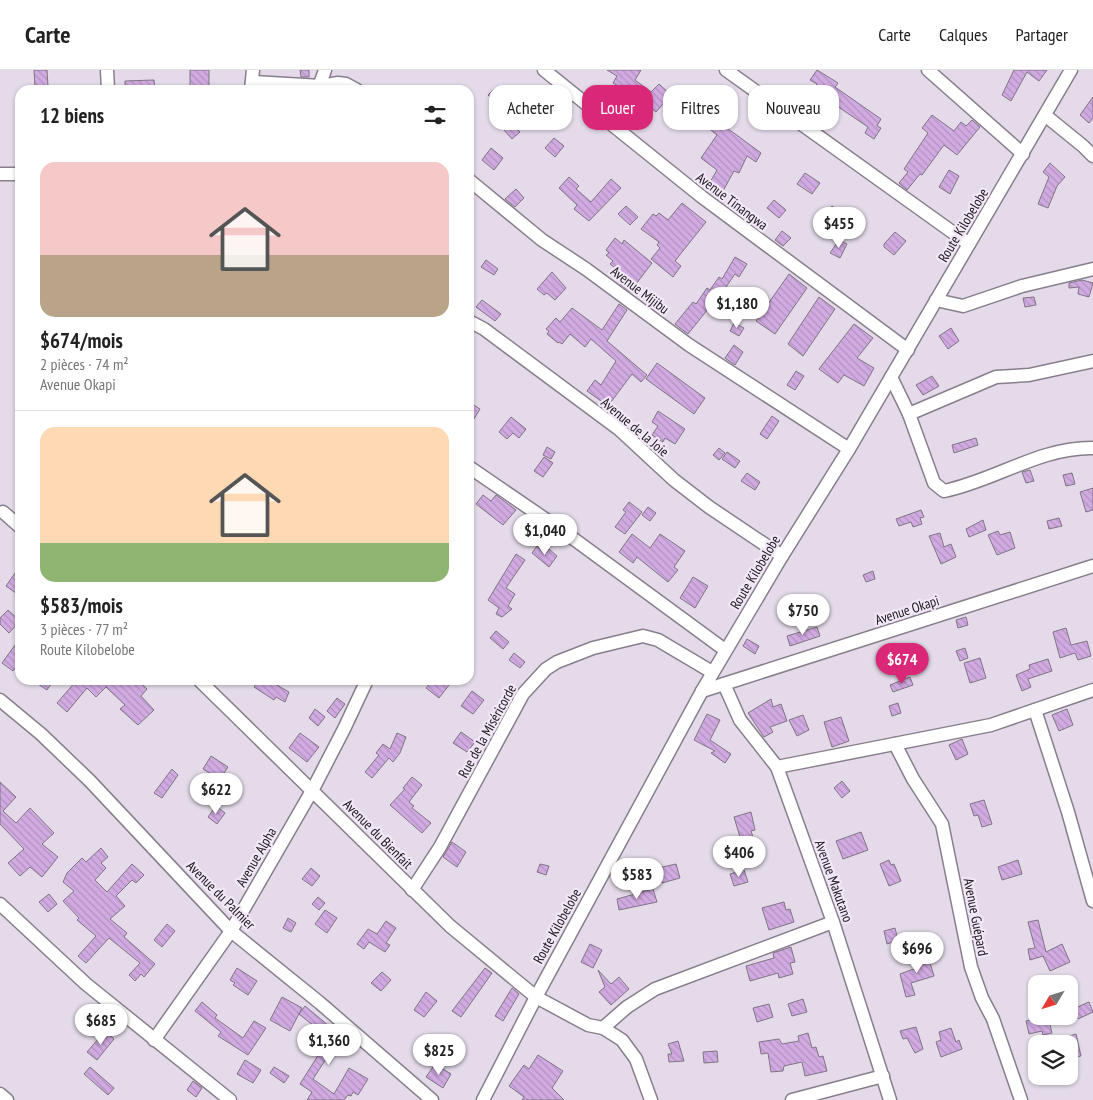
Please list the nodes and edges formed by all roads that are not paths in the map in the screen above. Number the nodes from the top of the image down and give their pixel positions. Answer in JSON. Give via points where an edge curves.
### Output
{"nodes":[{"id":1,"x":107,"y":70,"type":"edge"},
{"id":2,"x":325,"y":70,"type":"edge"},
{"id":3,"x":544,"y":70,"type":"edge"},
{"id":4,"x":726,"y":70,"type":"edge"},
{"id":5,"x":928,"y":70,"type":"edge"},
{"id":6,"x":1071,"y":70,"type":"edge"},
{"id":7,"x":252,"y":81,"type":"edge"},
{"id":8,"x":108,"y":85,"type":"edge"},
{"id":9,"x":290,"y":85,"type":"edge"},
{"id":10,"x":320,"y":85,"type":"edge"},
{"id":11,"x":330,"y":85,"type":"edge"},
{"id":12,"x":348,"y":85,"type":"edge"},
{"id":13,"x":1046,"y":116,"type":"junction"},
{"id":14,"x":1023,"y":154,"type":"junction"},
{"id":15,"x":1093,"y":156,"type":"edge"},
{"id":16,"x":0,"y":174,"type":"edge"},
{"id":17,"x":15,"y":174,"type":"edge"},
{"id":18,"x":474,"y":184,"type":"edge"},
{"id":19,"x":969,"y":244,"type":"junction"},
{"id":20,"x":1093,"y":269,"type":"edge"},
{"id":21,"x":936,"y":300,"type":"junction"},
{"id":22,"x":474,"y":324,"type":"edge"},
{"id":23,"x":908,"y":350,"type":"junction"},
{"id":24,"x":1093,"y":361,"type":"edge"},
{"id":25,"x":892,"y":377,"type":"junction"},
{"id":26,"x":909,"y":414,"type":"junction"},
{"id":27,"x":1093,"y":448,"type":"edge"},
{"id":28,"x":849,"y":449,"type":"junction"},
{"id":29,"x":474,"y":475,"type":"edge"},
{"id":30,"x":15,"y":511,"type":"edge"},
{"id":31,"x":2,"y":512,"type":"edge"},
{"id":32,"x":15,"y":523,"type":"edge"},
{"id":33,"x":782,"y":556,"type":"junction"},
{"id":34,"x":1093,"y":566,"type":"edge"},
{"id":35,"x":725,"y":650,"type":"junction"},
{"id":36,"x":712,"y":672,"type":"junction"},
{"id":37,"x":724,"y":684,"type":"junction"},
{"id":38,"x":207,"y":685,"type":"edge"},
{"id":39,"x":365,"y":685,"type":"edge"},
{"id":40,"x":1093,"y":690,"type":"edge"},
{"id":41,"x":702,"y":691,"type":"junction"},
{"id":42,"x":0,"y":700,"type":"edge"},
{"id":43,"x":1035,"y":710,"type":"junction"},
{"id":44,"x":895,"y":744,"type":"junction"},
{"id":45,"x":777,"y":767,"type":"junction"},
{"id":46,"x":313,"y":789,"type":"junction"},
{"id":47,"x":412,"y":890,"type":"junction"},
{"id":48,"x":1093,"y":901,"type":"edge"},
{"id":49,"x":0,"y":904,"type":"edge"},
{"id":50,"x":833,"y":922,"type":"junction"},
{"id":51,"x":231,"y":931,"type":"junction"},
{"id":52,"x":536,"y":997,"type":"junction"},
{"id":53,"x":603,"y":1028,"type":"junction"},
{"id":54,"x":154,"y":1040,"type":"junction"},
{"id":55,"x":883,"y":1076,"type":"junction"},
{"id":56,"x":0,"y":1094,"type":"edge"},
{"id":57,"x":650,"y":1099,"type":"edge"},
{"id":58,"x":7,"y":1100,"type":"edge"},
{"id":59,"x":230,"y":1100,"type":"edge"},
{"id":60,"x":432,"y":1100,"type":"edge"},
{"id":61,"x":483,"y":1100,"type":"edge"},
{"id":62,"x":792,"y":1100,"type":"edge"},
{"id":63,"x":890,"y":1100,"type":"edge"},
{"id":64,"x":1022,"y":1100,"type":"edge"}],
"edges":[{"from":1,"to":8,"type":"street"},
{"from":2,"to":10,"type":"street"},
{"from":3,"to":23,"type":"street","name":"Avenue Tinangwa","via":[[702,198]]},
{"from":4,"to":19,"type":"street"},
{"from":5,"to":14,"type":"street"},
{"from":6,"to":13,"type":"street","name":"Route Kilobelobe"},
{"from":7,"to":9,"type":"street"},
{"from":11,"to":12,"type":"street"},
{"from":13,"to":14,"type":"street","name":"Route Kilobelobe"},
{"from":13,"to":15,"type":"street"},
{"from":14,"to":19,"type":"street","name":"Route Kilobelobe"},
{"from":16,"to":17,"type":"street"},
{"from":18,"to":28,"type":"street","name":"Avenue Mijibu","via":[[542,240],[689,345]]},
{"from":19,"to":21,"type":"street","name":"Route Kilobelobe"},
{"from":20,"to":21,"type":"street","via":[[1022,286],[964,306]]},
{"from":21,"to":23,"type":"street","name":"Route Kilobelobe"},
{"from":22,"to":33,"type":"street","name":"Avenue de la Joie","via":[[620,430],[709,507]]},
{"from":23,"to":25,"type":"street","name":"Route Kilobelobe"},
{"from":24,"to":26,"type":"street","via":[[1029,375],[996,377]]},
{"from":25,"to":26,"type":"street"},
{"from":25,"to":28,"type":"street","name":"Route Kilobelobe"},
{"from":26,"to":27,"type":"street","via":[[934,483],[944,491],[1045,456]]},
{"from":28,"to":33,"type":"street","name":"Route Kilobelobe"},
{"from":29,"to":35,"type":"street","via":[[567,534]]},
{"from":30,"to":31,"type":"street"},
{"from":31,"to":32,"type":"street"},
{"from":33,"to":35,"type":"street","name":"Route Kilobelobe"},
{"from":34,"to":37,"type":"street","name":"Avenue Okapi"},
{"from":35,"to":36,"type":"street","name":"Route Kilobelobe"},
{"from":36,"to":41,"type":"street","name":"Route Kilobelobe"},
{"from":36,"to":47,"type":"street","name":"Rue de la Miséricorde","via":[[658,640],[643,636],[593,648],[546,669],[523,694],[440,847]]},
{"from":37,"to":41,"type":"street","name":"Avenue Okapi"},
{"from":37,"to":45,"type":"street","name":"Avenue Makutano","via":[[740,720]]},
{"from":38,"to":46,"type":"street","name":"Avenue du Bienfait"},
{"from":39,"to":46,"type":"street","name":"Avenue Alpha"},
{"from":40,"to":43,"type":"street"},
{"from":41,"to":52,"type":"street","name":"Route Kilobelobe"},
{"from":42,"to":51,"type":"street","name":"Avenue du Palmier","via":[[90,781]]},
{"from":43,"to":44,"type":"street","via":[[992,725]]},
{"from":43,"to":48,"type":"street"},
{"from":44,"to":45,"type":"street"},
{"from":44,"to":64,"type":"street","name":"Avenue Guépard","via":[[942,824],[971,967],[994,1019]]},
{"from":45,"to":50,"type":"street","name":"Avenue Makutano"},
{"from":46,"to":47,"type":"street","name":"Avenue du Bienfait"},
{"from":46,"to":51,"type":"street","name":"Avenue Alpha"},
{"from":47,"to":52,"type":"street","name":"Avenue du Bienfait"},
{"from":49,"to":54,"type":"street","via":[[86,984]]},
{"from":50,"to":53,"type":"street","via":[[655,989]]},
{"from":50,"to":55,"type":"street","name":"Avenue Makutano"},
{"from":51,"to":54,"type":"street","name":"Avenue Alpha"},
{"from":51,"to":60,"type":"street","name":"Avenue du Palmier"},
{"from":52,"to":53,"type":"street","name":"Avenue du Bienfait","via":[[588,1024]]},
{"from":52,"to":61,"type":"street","name":"Route Kilobelobe"},
{"from":53,"to":57,"type":"street","name":"Avenue du Bienfait","via":[[629,1048]]},
{"from":54,"to":59,"type":"street"},
{"from":55,"to":62,"type":"street"},
{"from":55,"to":63,"type":"street","name":"Avenue Makutano"},
{"from":56,"to":58,"type":"street"}]}
